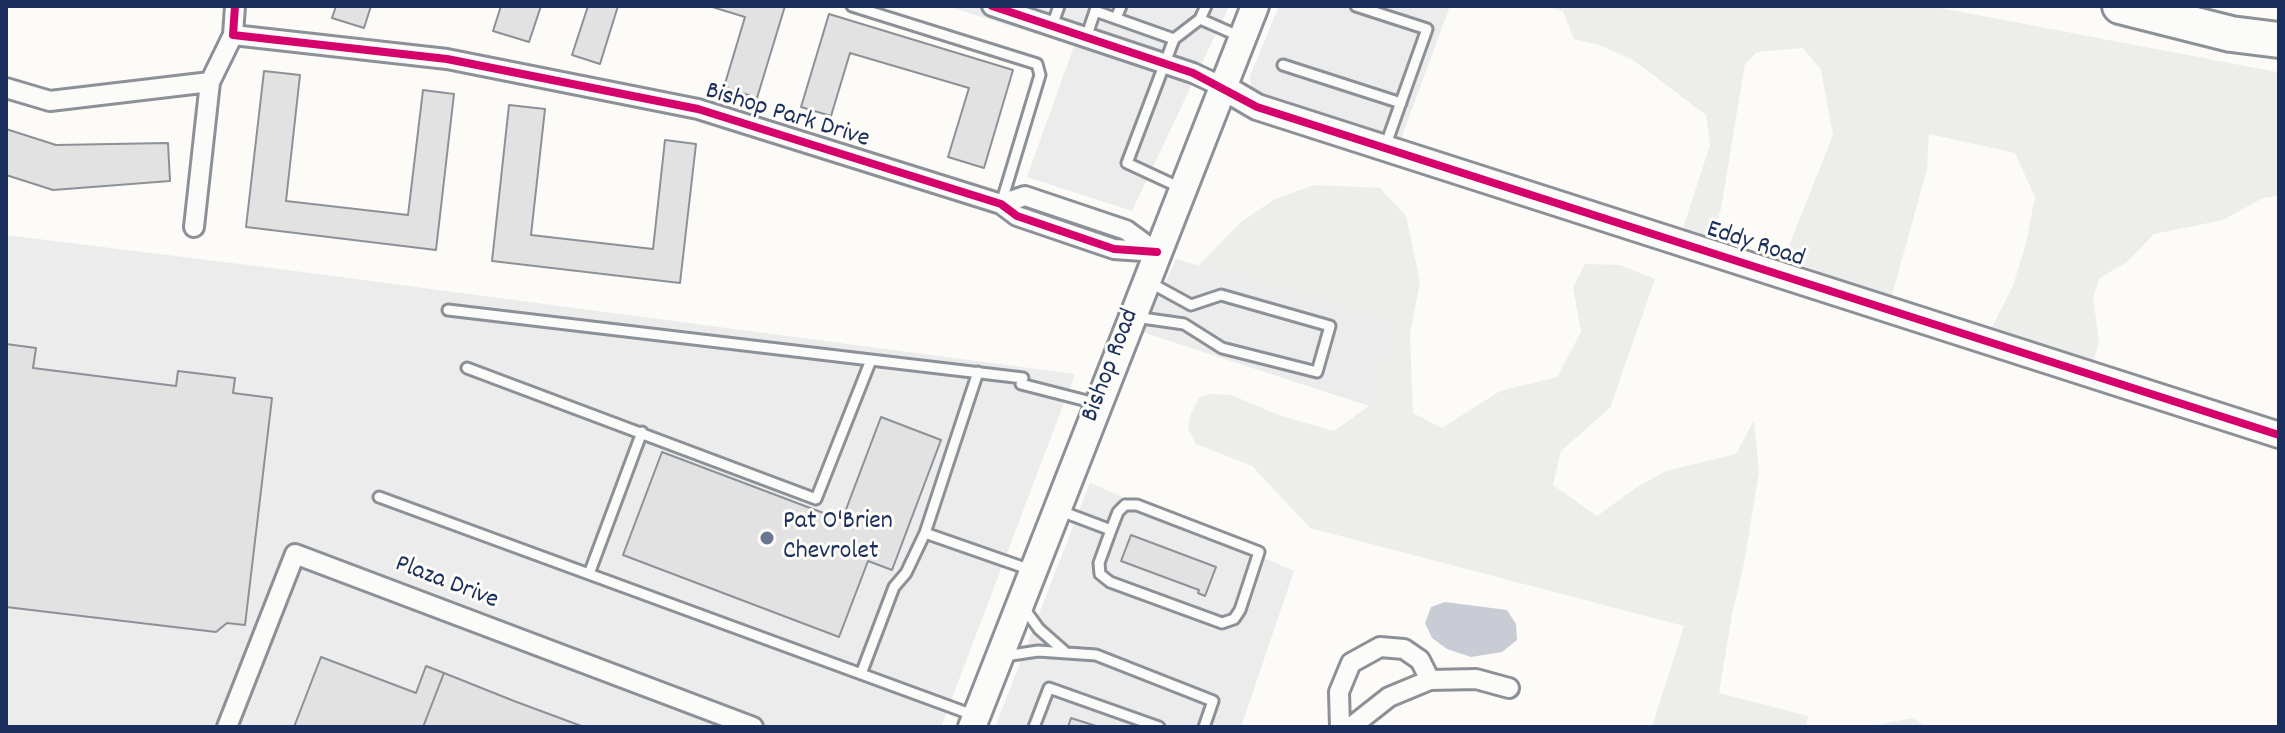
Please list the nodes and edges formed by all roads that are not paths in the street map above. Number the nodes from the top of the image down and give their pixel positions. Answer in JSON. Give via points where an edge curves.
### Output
{"nodes":[{"id":1,"x":235,"y":6,"type":"edge"},
{"id":2,"x":852,"y":6,"type":"edge"},
{"id":3,"x":992,"y":6,"type":"edge"},
{"id":4,"x":1059,"y":6,"type":"edge"},
{"id":5,"x":1121,"y":6,"type":"edge"},
{"id":6,"x":1206,"y":6,"type":"edge"},
{"id":7,"x":1255,"y":6,"type":"edge"},
{"id":8,"x":1356,"y":6,"type":"edge"},
{"id":9,"x":2120,"y":6,"type":"edge"},
{"id":10,"x":2195,"y":6,"type":"edge"},
{"id":11,"x":1116,"y":18,"type":"junction"},
{"id":12,"x":1200,"y":19,"type":"junction"},
{"id":13,"x":1052,"y":26,"type":"junction"},
{"id":14,"x":2279,"y":28,"type":"edge"},
{"id":15,"x":233,"y":35,"type":"junction"},
{"id":16,"x":1242,"y":37,"type":"junction"},
{"id":17,"x":1086,"y":38,"type":"junction"},
{"id":18,"x":1174,"y":39,"type":"junction"},
{"id":19,"x":2279,"y":40,"type":"edge"},
{"id":20,"x":1163,"y":63,"type":"junction"},
{"id":21,"x":1283,"y":65,"type":"dead end"},
{"id":22,"x":210,"y":82,"type":"junction"},
{"id":23,"x":1223,"y":87,"type":"junction"},
{"id":24,"x":6,"y":88,"type":"edge"},
{"id":25,"x":1401,"y":103,"type":"junction"},
{"id":26,"x":1385,"y":148,"type":"junction"},
{"id":27,"x":1182,"y":188,"type":"junction"},
{"id":28,"x":1001,"y":204,"type":"junction"},
{"id":29,"x":194,"y":227,"type":"dead end"},
{"id":30,"x":1157,"y":252,"type":"junction"},
{"id":31,"x":1146,"y":281,"type":"junction"},
{"id":32,"x":1191,"y":305,"type":"junction"},
{"id":33,"x":448,"y":310,"type":"dead end"},
{"id":34,"x":1132,"y":316,"type":"junction"},
{"id":35,"x":1184,"y":324,"type":"junction"},
{"id":36,"x":871,"y":360,"type":"junction"},
{"id":37,"x":467,"y":368,"type":"dead end"},
{"id":38,"x":978,"y":372,"type":"junction"},
{"id":39,"x":1098,"y":404,"type":"junction"},
{"id":40,"x":642,"y":432,"type":"junction"},
{"id":41,"x":2279,"y":435,"type":"edge"},
{"id":42,"x":379,"y":497,"type":"dead end"},
{"id":43,"x":1057,"y":510,"type":"junction"},
{"id":44,"x":1111,"y":530,"type":"junction"},
{"id":45,"x":925,"y":533,"type":"junction"},
{"id":46,"x":1033,"y":571,"type":"junction"},
{"id":47,"x":589,"y":574,"type":"junction"},
{"id":48,"x":1020,"y":602,"type":"junction"},
{"id":49,"x":1064,"y":651,"type":"junction"},
{"id":50,"x":999,"y":657,"type":"junction"},
{"id":51,"x":861,"y":674,"type":"junction"},
{"id":52,"x":1430,"y":680,"type":"junction"},
{"id":53,"x":1509,"y":688,"type":"dead end"},
{"id":54,"x":974,"y":722,"type":"edge"},
{"id":55,"x":227,"y":727,"type":"edge"},
{"id":56,"x":753,"y":727,"type":"edge"},
{"id":57,"x":1034,"y":727,"type":"edge"},
{"id":58,"x":1159,"y":727,"type":"edge"},
{"id":59,"x":1204,"y":727,"type":"edge"},
{"id":60,"x":1340,"y":727,"type":"edge"},
{"id":61,"x":1351,"y":727,"type":"edge"}],
"edges":[{"from":1,"to":15,"type":"street"},
{"from":2,"to":28,"type":"lane","via":[[1037,64],[1040,75]]},
{"from":3,"to":13,"type":"street"},
{"from":4,"to":13,"type":"lane"},
{"from":5,"to":11,"type":"lane"},
{"from":6,"to":12,"type":"lane"},
{"from":7,"to":16,"type":"main road","name":"Bishop Road"},
{"from":8,"to":25,"type":"lane","via":[[1427,29]]},
{"from":9,"to":19,"type":"highway","via":[[2231,34]]},
{"from":10,"to":14,"type":"highway"},
{"from":11,"to":17,"type":"lane","via":[[1095,11]]},
{"from":11,"to":18,"type":"lane"},
{"from":12,"to":16,"type":"lane"},
{"from":12,"to":18,"type":"lane"},
{"from":13,"to":17,"type":"street"},
{"from":15,"to":22,"type":"street"},
{"from":15,"to":28,"type":"street","name":"Bishop Park Drive","via":[[447,59],[698,109]]},
{"from":16,"to":23,"type":"main road","name":"Bishop Road"},
{"from":17,"to":20,"type":"street"},
{"from":18,"to":20,"type":"lane"},
{"from":20,"to":23,"type":"street"},
{"from":20,"to":27,"type":"lane","via":[[1127,163]]},
{"from":21,"to":25,"type":"lane"},
{"from":22,"to":24,"type":"street","via":[[50,101]]},
{"from":22,"to":29,"type":"street"},
{"from":23,"to":26,"type":"street","name":"Eddy Road","via":[[1257,107]]},
{"from":23,"to":27,"type":"main road","name":"Bishop Road"},
{"from":25,"to":26,"type":"lane"},
{"from":26,"to":41,"type":"street","name":"Eddy Road"},
{"from":27,"to":30,"type":"main road","name":"Bishop Road"},
{"from":28,"to":30,"type":"street","name":"Bishop Park Drive","via":[[1025,196],[1126,230]]},
{"from":30,"to":31,"type":"main road","name":"Bishop Road"},
{"from":31,"to":32,"type":"lane"},
{"from":31,"to":34,"type":"main road","name":"Bishop Road"},
{"from":32,"to":35,"type":"lane"},
{"from":32,"to":35,"type":"lane","via":[[1221,295],[1330,326],[1317,372],[1222,348]]},
{"from":33,"to":36,"type":"lane"},
{"from":34,"to":35,"type":"lane"},
{"from":34,"to":39,"type":"main road","name":"Bishop Road"},
{"from":36,"to":38,"type":"lane"},
{"from":36,"to":40,"type":"lane","via":[[816,499]]},
{"from":37,"to":40,"type":"lane"},
{"from":38,"to":39,"type":"lane"},
{"from":38,"to":45,"type":"lane"},
{"from":39,"to":43,"type":"main road","name":"Bishop Road"},
{"from":40,"to":47,"type":"lane"},
{"from":42,"to":47,"type":"lane"},
{"from":43,"to":44,"type":"lane"},
{"from":43,"to":46,"type":"main road","name":"Bishop Road"},
{"from":44,"to":44,"type":"lane","via":[[1099,563],[1100,574],[1110,582],[1222,623],[1234,619],[1259,552],[1137,505],[1125,505]]},
{"from":45,"to":46,"type":"lane"},
{"from":45,"to":51,"type":"lane","via":[[894,587]]},
{"from":46,"to":48,"type":"main road","name":"Bishop Road"},
{"from":47,"to":51,"type":"lane"},
{"from":48,"to":49,"type":"lane"},
{"from":48,"to":50,"type":"main road","name":"Bishop Road"},
{"from":49,"to":50,"type":"lane"},
{"from":49,"to":59,"type":"lane","via":[[1096,655],[1213,701]]},
{"from":50,"to":54,"type":"main road","name":"Bishop Road"},
{"from":51,"to":54,"type":"lane"},
{"from":52,"to":53,"type":"street","via":[[1476,679]]},
{"from":52,"to":60,"type":"street","via":[[1420,660],[1404,649],[1380,647],[1351,663],[1339,692]]},
{"from":52,"to":61,"type":"street","via":[[1389,697]]},
{"from":55,"to":56,"type":"street","name":"Plaza Drive","via":[[295,554]]},
{"from":57,"to":58,"type":"lane","via":[[1049,688]]}]}
